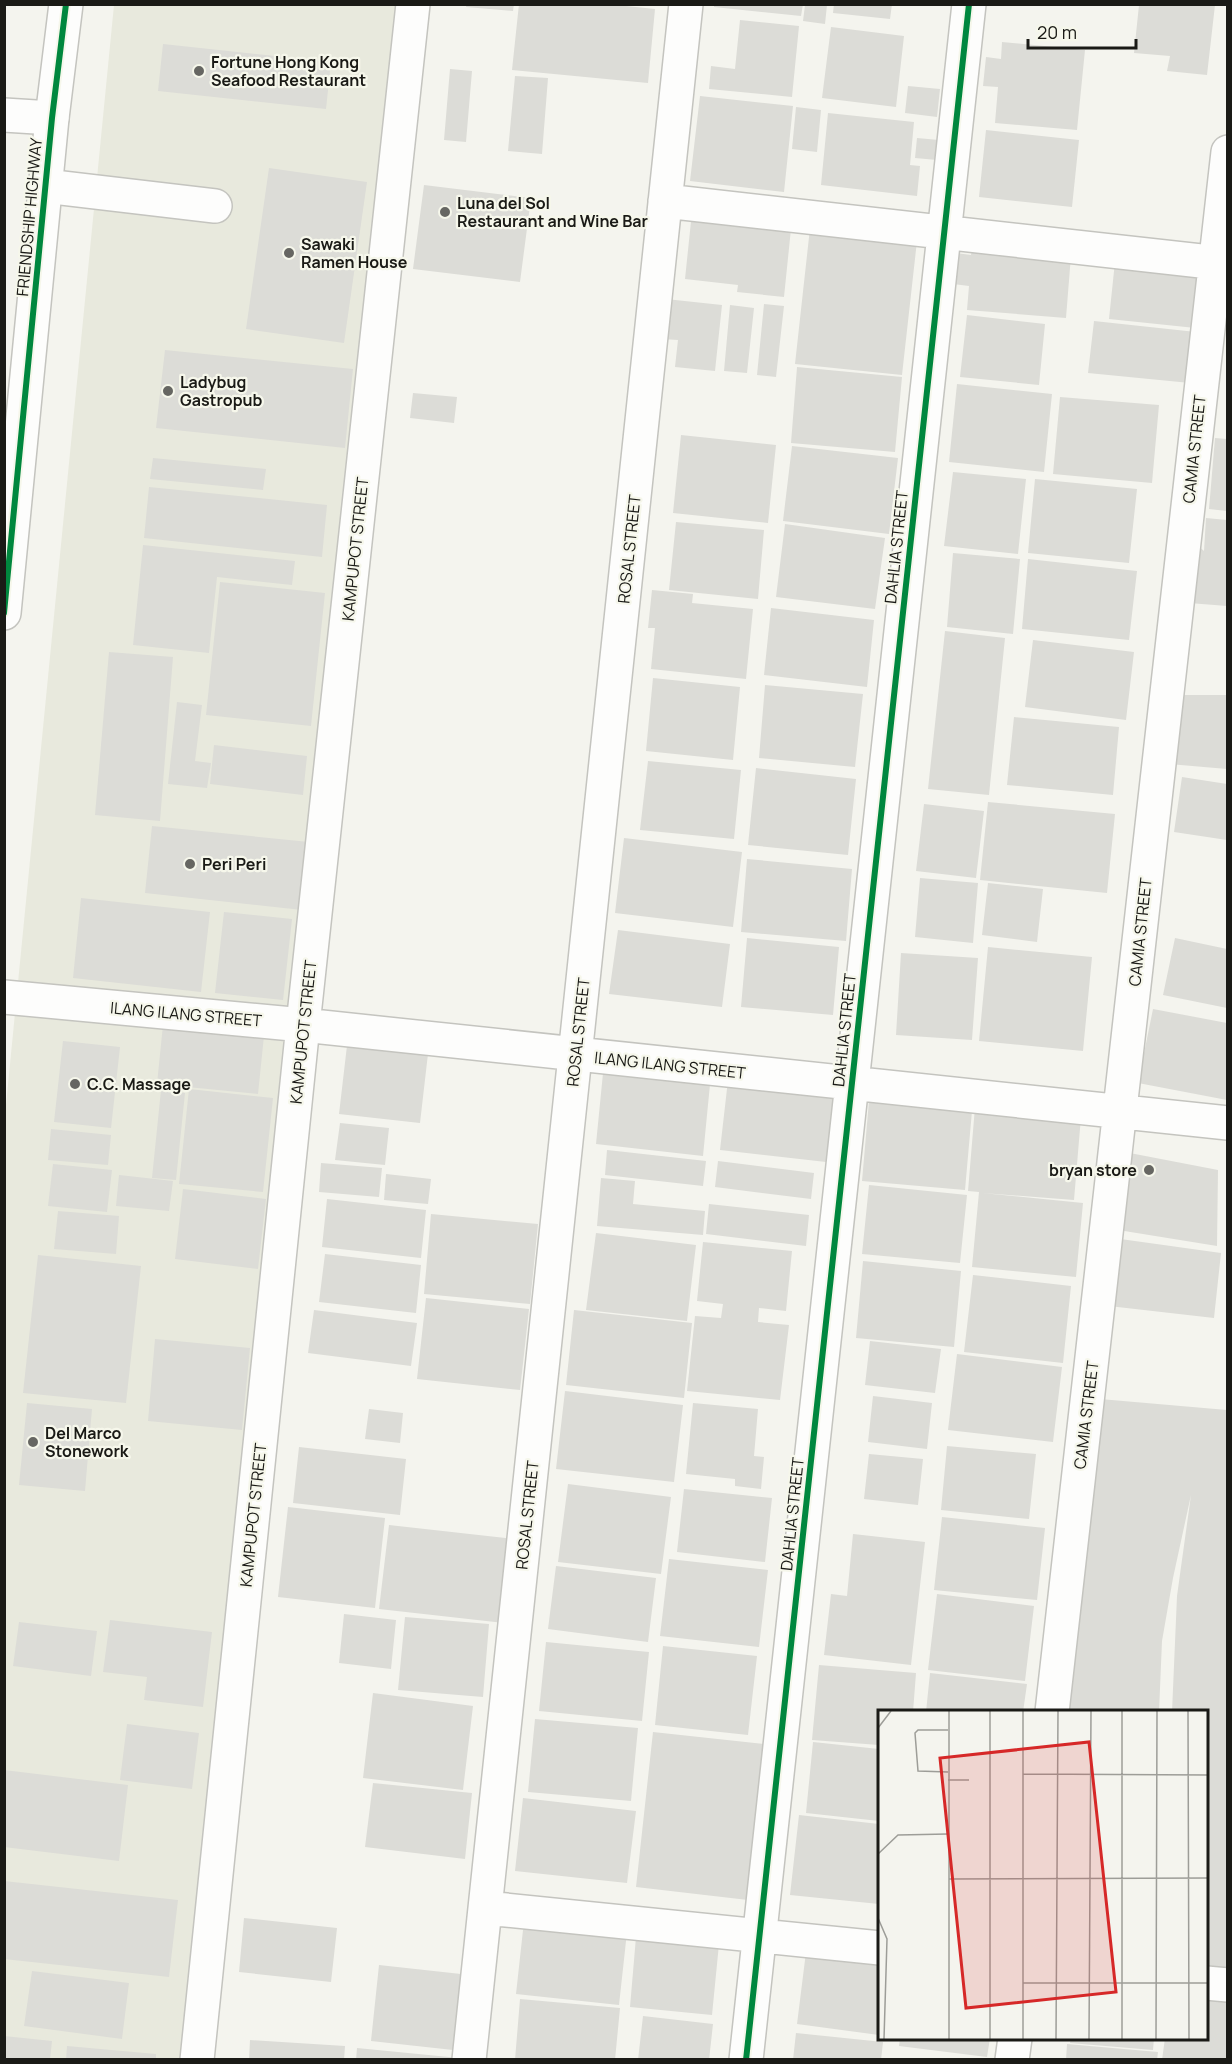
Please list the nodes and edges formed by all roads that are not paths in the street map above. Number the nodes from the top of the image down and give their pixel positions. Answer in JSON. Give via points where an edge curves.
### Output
{"nodes":[{"id":1,"x":66,"y":4,"type":"edge"},
{"id":2,"x":413,"y":4,"type":"edge"},
{"id":3,"x":686,"y":4,"type":"edge"},
{"id":4,"x":969,"y":4,"type":"edge"},
{"id":5,"x":4,"y":115,"type":"edge"},
{"id":6,"x":52,"y":118,"type":"junction"},
{"id":7,"x":1227,"y":152,"type":"edge"},
{"id":8,"x":45,"y":186,"type":"junction"},
{"id":9,"x":666,"y":201,"type":"junction"},
{"id":10,"x":215,"y":206,"type":"dead end"},
{"id":11,"x":944,"y":232,"type":"junction"},
{"id":12,"x":1221,"y":263,"type":"edge"},
{"id":13,"x":4,"y":613,"type":"edge"},
{"id":14,"x":4,"y":997,"type":"edge"},
{"id":15,"x":303,"y":1025,"type":"junction"},
{"id":16,"x":575,"y":1055,"type":"junction"},
{"id":17,"x":851,"y":1084,"type":"junction"},
{"id":18,"x":1120,"y":1112,"type":"junction"},
{"id":19,"x":1227,"y":1123,"type":"edge"},
{"id":20,"x":1052,"y":1710,"type":"edge"},
{"id":21,"x":486,"y":1908,"type":"junction"},
{"id":22,"x":760,"y":1936,"type":"junction"},
{"id":23,"x":878,"y":1948,"type":"edge"},
{"id":24,"x":1208,"y":1983,"type":"edge"},
{"id":25,"x":1227,"y":1985,"type":"edge"},
{"id":26,"x":1015,"y":2040,"type":"edge"},
{"id":27,"x":197,"y":2060,"type":"edge"},
{"id":28,"x":469,"y":2060,"type":"edge"},
{"id":29,"x":747,"y":2060,"type":"edge"},
{"id":30,"x":1012,"y":2060,"type":"edge"}],
"edges":[{"from":1,"to":6,"type":"street","name":"FRIENDSHIP HIGHWAY"},
{"from":2,"to":15,"type":"street","name":"KAMPUPOT STREET"},
{"from":3,"to":9,"type":"street","name":"ROSAL STREET"},
{"from":4,"to":11,"type":"street","name":"DAHLIA STREET"},
{"from":5,"to":6,"type":"street"},
{"from":6,"to":8,"type":"street","name":"FRIENDSHIP HIGHWAY"},
{"from":7,"to":12,"type":"street","name":"CAMIA STREET"},
{"from":8,"to":10,"type":"street"},
{"from":8,"to":13,"type":"street","name":"FRIENDSHIP HIGHWAY"},
{"from":9,"to":11,"type":"street"},
{"from":9,"to":16,"type":"street","name":"ROSAL STREET"},
{"from":11,"to":12,"type":"street"},
{"from":11,"to":17,"type":"street","name":"DAHLIA STREET"},
{"from":12,"to":18,"type":"street","name":"CAMIA STREET"},
{"from":14,"to":15,"type":"street","name":"ILANG ILANG STREET"},
{"from":15,"to":16,"type":"street","name":"ILANG ILANG STREET"},
{"from":15,"to":27,"type":"street","name":"KAMPUPOT STREET"},
{"from":16,"to":17,"type":"street","name":"ILANG ILANG STREET"},
{"from":16,"to":21,"type":"street","name":"ROSAL STREET"},
{"from":17,"to":18,"type":"street","name":"ILANG ILANG STREET"},
{"from":17,"to":22,"type":"street","name":"DAHLIA STREET"},
{"from":18,"to":19,"type":"street","name":"ILANG ILANG STREET"},
{"from":18,"to":20,"type":"street","name":"CAMIA STREET"},
{"from":21,"to":22,"type":"street"},
{"from":21,"to":28,"type":"street","name":"ROSAL STREET"},
{"from":22,"to":23,"type":"street"},
{"from":22,"to":29,"type":"street","name":"DAHLIA STREET"},
{"from":24,"to":25,"type":"street"},
{"from":26,"to":30,"type":"street"}]}
